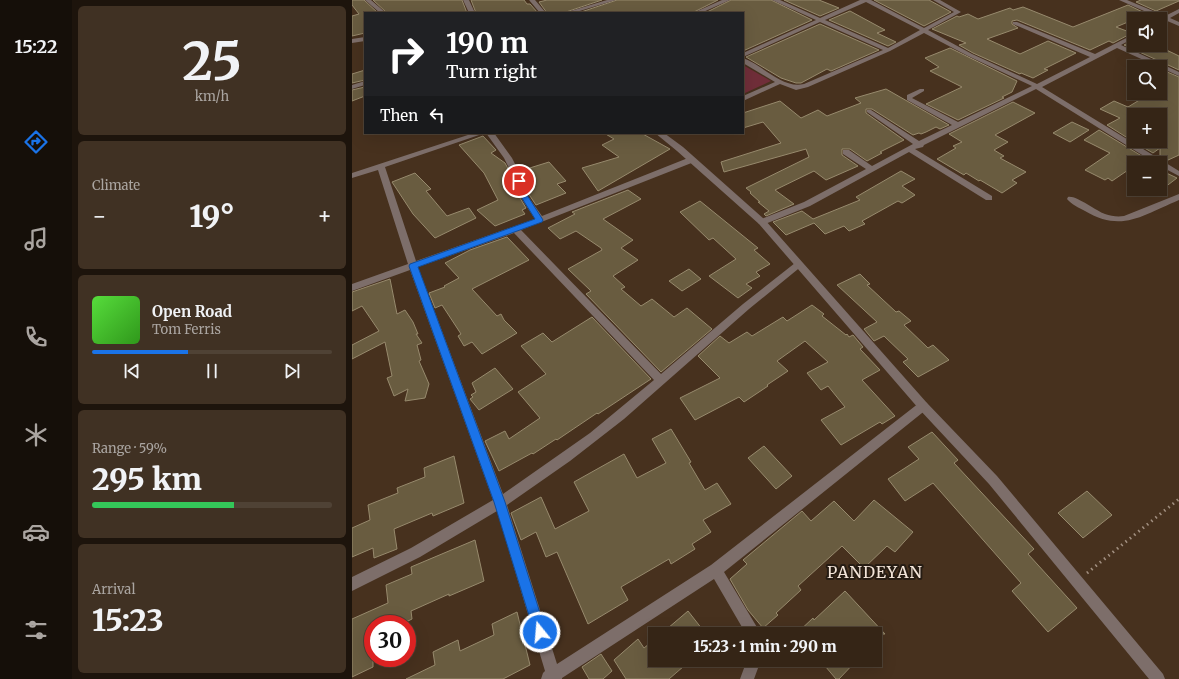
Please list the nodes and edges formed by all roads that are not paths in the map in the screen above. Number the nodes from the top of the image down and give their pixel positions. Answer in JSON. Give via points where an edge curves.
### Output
{"nodes":[{"id":1,"x":368,"y":0,"type":"edge"},
{"id":2,"x":466,"y":0,"type":"edge"},
{"id":3,"x":532,"y":0,"type":"edge"},
{"id":4,"x":613,"y":0,"type":"edge"},
{"id":5,"x":727,"y":0,"type":"edge"},
{"id":6,"x":775,"y":0,"type":"edge"},
{"id":7,"x":866,"y":0,"type":"edge"},
{"id":8,"x":936,"y":0,"type":"edge"},
{"id":9,"x":1122,"y":0,"type":"edge"},
{"id":10,"x":1179,"y":11,"type":"edge"},
{"id":11,"x":382,"y":12,"type":"edge"},
{"id":12,"x":472,"y":12,"type":"edge"},
{"id":13,"x":542,"y":12,"type":"edge"},
{"id":14,"x":571,"y":12,"type":"edge"},
{"id":15,"x":698,"y":12,"type":"edge"},
{"id":16,"x":1146,"y":12,"type":"edge"},
{"id":17,"x":1167,"y":17,"type":"edge"},
{"id":18,"x":819,"y":21,"type":"junction"},
{"id":19,"x":1167,"y":21,"type":"edge"},
{"id":20,"x":1015,"y":23,"type":"dead end"},
{"id":21,"x":1179,"y":24,"type":"edge"},
{"id":22,"x":923,"y":31,"type":"junction"},
{"id":23,"x":364,"y":38,"type":"edge"},
{"id":24,"x":1127,"y":40,"type":"edge"},
{"id":25,"x":352,"y":41,"type":"edge"},
{"id":26,"x":1116,"y":45,"type":"junction"},
{"id":27,"x":888,"y":50,"type":"junction"},
{"id":28,"x":744,"y":55,"type":"edge"},
{"id":29,"x":1094,"y":56,"type":"junction"},
{"id":30,"x":744,"y":61,"type":"edge"},
{"id":31,"x":1179,"y":74,"type":"edge"},
{"id":32,"x":780,"y":82,"type":"junction"},
{"id":33,"x":364,"y":83,"type":"edge"},
{"id":34,"x":1036,"y":86,"type":"junction"},
{"id":35,"x":352,"y":87,"type":"edge"},
{"id":36,"x":922,"y":90,"type":"dead end"},
{"id":37,"x":744,"y":98,"type":"edge"},
{"id":38,"x":869,"y":111,"type":"dead end"},
{"id":39,"x":957,"y":125,"type":"junction"},
{"id":40,"x":478,"y":134,"type":"edge"},
{"id":41,"x":491,"y":134,"type":"edge"},
{"id":42,"x":662,"y":134,"type":"edge"},
{"id":43,"x":920,"y":144,"type":"junction"},
{"id":44,"x":909,"y":150,"type":"junction"},
{"id":45,"x":846,"y":152,"type":"dead end"},
{"id":46,"x":1149,"y":156,"type":"edge"},
{"id":47,"x":691,"y":160,"type":"junction"},
{"id":48,"x":1179,"y":164,"type":"edge"},
{"id":49,"x":381,"y":166,"type":"junction"},
{"id":50,"x":1168,"y":168,"type":"joint"},
{"id":51,"x":872,"y":169,"type":"junction"},
{"id":52,"x":1179,"y":174,"type":"edge"},
{"id":53,"x":352,"y":176,"type":"edge"},
{"id":54,"x":1179,"y":197,"type":"edge"},
{"id":55,"x":989,"y":198,"type":"dead end"},
{"id":56,"x":1071,"y":200,"type":"dead end"},
{"id":57,"x":540,"y":220,"type":"junction"},
{"id":58,"x":762,"y":222,"type":"junction"},
{"id":59,"x":515,"y":229,"type":"junction"},
{"id":60,"x":798,"y":265,"type":"junction"},
{"id":61,"x":413,"y":266,"type":"junction"},
{"id":62,"x":352,"y":288,"type":"edge"},
{"id":63,"x":661,"y":381,"type":"junction"},
{"id":64,"x":924,"y":406,"type":"junction"},
{"id":65,"x":500,"y":502,"type":"junction"},
{"id":66,"x":716,"y":570,"type":"junction"},
{"id":67,"x":352,"y":584,"type":"edge"},
{"id":68,"x":750,"y":627,"type":"edge"},
{"id":69,"x":751,"y":667,"type":"edge"},
{"id":70,"x":552,"y":678,"type":"edge"},
{"id":71,"x":747,"y":679,"type":"edge"},
{"id":72,"x":1158,"y":679,"type":"edge"}],
"edges":[{"from":1,"to":11,"type":"street"},
{"from":2,"to":12,"type":"street"},
{"from":3,"to":13,"type":"street"},
{"from":4,"to":14,"type":"street"},
{"from":5,"to":15,"type":"street"},
{"from":6,"to":18,"type":"street"},
{"from":7,"to":18,"type":"street"},
{"from":7,"to":22,"type":"street"},
{"from":8,"to":22,"type":"street","via":[[958,12]]},
{"from":9,"to":16,"type":"street"},
{"from":10,"to":17,"type":"street"},
{"from":18,"to":27,"type":"street"},
{"from":18,"to":28,"type":"street"},
{"from":19,"to":21,"type":"street"},
{"from":20,"to":29,"type":"street"},
{"from":22,"to":27,"type":"street"},
{"from":22,"to":34,"type":"street"},
{"from":23,"to":25,"type":"street"},
{"from":24,"to":26,"type":"street"},
{"from":26,"to":29,"type":"street"},
{"from":26,"to":31,"type":"street"},
{"from":27,"to":32,"type":"street","via":[[801,88]]},
{"from":29,"to":34,"type":"street"},
{"from":30,"to":32,"type":"street"},
{"from":32,"to":37,"type":"street"},
{"from":33,"to":35,"type":"street"},
{"from":34,"to":39,"type":"street"},
{"from":34,"to":46,"type":"street"},
{"from":36,"to":39,"type":"street","via":[[909,96],[909,99]]},
{"from":38,"to":43,"type":"street"},
{"from":39,"to":43,"type":"street"},
{"from":40,"to":49,"type":"street"},
{"from":41,"to":57,"type":"street","via":[[508,158],[518,176],[523,195]]},
{"from":42,"to":47,"type":"street"},
{"from":43,"to":44,"type":"street"},
{"from":44,"to":51,"type":"street"},
{"from":44,"to":55,"type":"street"},
{"from":45,"to":51,"type":"street"},
{"from":47,"to":57,"type":"street"},
{"from":47,"to":58,"type":"street"},
{"from":48,"to":50,"type":"street"},
{"from":49,"to":53,"type":"street"},
{"from":49,"to":61,"type":"street"},
{"from":50,"to":52,"type":"street"},
{"from":51,"to":58,"type":"street","via":[[807,204]]},
{"from":54,"to":56,"type":"street","via":[[1118,220],[1101,216]]},
{"from":57,"to":59,"type":"street"},
{"from":58,"to":60,"type":"street"},
{"from":59,"to":61,"type":"street"},
{"from":59,"to":63,"type":"street"},
{"from":60,"to":63,"type":"street"},
{"from":60,"to":64,"type":"street"},
{"from":61,"to":62,"type":"street"},
{"from":61,"to":65,"type":"street"},
{"from":63,"to":65,"type":"street","via":[[594,436]]},
{"from":64,"to":66,"type":"street"},
{"from":64,"to":72,"type":"street","via":[[993,480]]},
{"from":65,"to":67,"type":"street","via":[[415,554]]},
{"from":65,"to":70,"type":"street"},
{"from":66,"to":68,"type":"street"},
{"from":66,"to":70,"type":"street"},
{"from":69,"to":71,"type":"street"}]}
